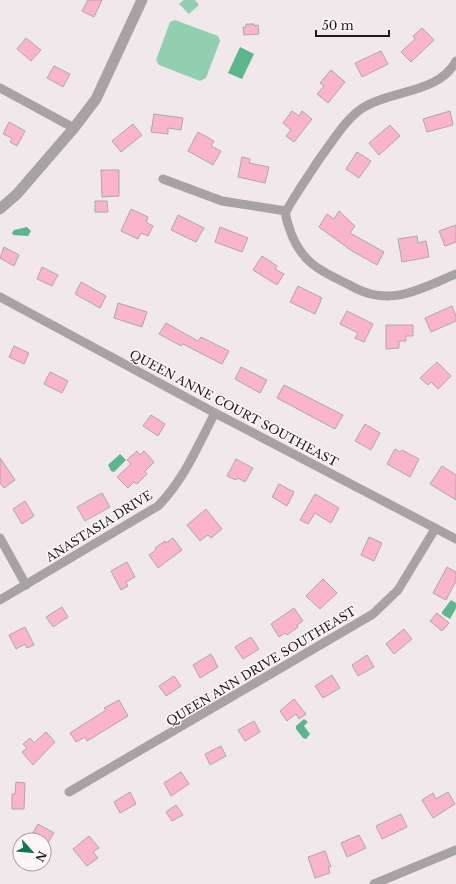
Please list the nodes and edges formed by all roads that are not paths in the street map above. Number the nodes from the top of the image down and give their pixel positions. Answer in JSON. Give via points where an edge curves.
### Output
{"nodes":[{"id":1,"x":142,"y":0,"type":"edge"},
{"id":2,"x":456,"y":61,"type":"edge"},
{"id":3,"x":0,"y":88,"type":"edge"},
{"id":4,"x":74,"y":128,"type":"junction"},
{"id":5,"x":162,"y":179,"type":"dead end"},
{"id":6,"x":0,"y":210,"type":"edge"},
{"id":7,"x":286,"y":212,"type":"junction"},
{"id":8,"x":456,"y":274,"type":"edge"},
{"id":9,"x":0,"y":297,"type":"edge"},
{"id":10,"x":215,"y":413,"type":"junction"},
{"id":11,"x":435,"y":529,"type":"junction"},
{"id":12,"x":0,"y":538,"type":"edge"},
{"id":13,"x":456,"y":539,"type":"edge"},
{"id":14,"x":26,"y":585,"type":"junction"},
{"id":15,"x":0,"y":600,"type":"edge"},
{"id":16,"x":69,"y":792,"type":"dead end"},
{"id":17,"x":456,"y":850,"type":"edge"},
{"id":18,"x":374,"y":884,"type":"edge"}],
"edges":[{"from":1,"to":4,"type":"street","via":[[96,99]]},
{"from":2,"to":7,"type":"street","via":[[445,76],[366,106],[353,117],[330,145]]},
{"from":3,"to":4,"type":"street"},
{"from":4,"to":6,"type":"street"},
{"from":5,"to":7,"type":"street","via":[[222,201]]},
{"from":7,"to":8,"type":"street","via":[[287,222],[301,254],[312,265],[364,293],[381,297],[402,296]]},
{"from":9,"to":10,"type":"street","name":"QUEEN ANNE COURT SOUTHEAST"},
{"from":10,"to":11,"type":"street","name":"QUEEN ANNE COURT SOUTHEAST"},
{"from":10,"to":14,"type":"street","name":"ANASTASIA DRIVE","via":[[180,479],[158,506]]},
{"from":11,"to":13,"type":"street","name":"QUEEN ANNE COURT SOUTHEAST"},
{"from":11,"to":16,"type":"street","name":"QUEEN ANN DRIVE SOUTHEAST","via":[[398,590],[373,614]]},
{"from":12,"to":14,"type":"street"},
{"from":14,"to":15,"type":"street","name":"ANASTASIA DRIVE"},
{"from":17,"to":18,"type":"street"}]}
